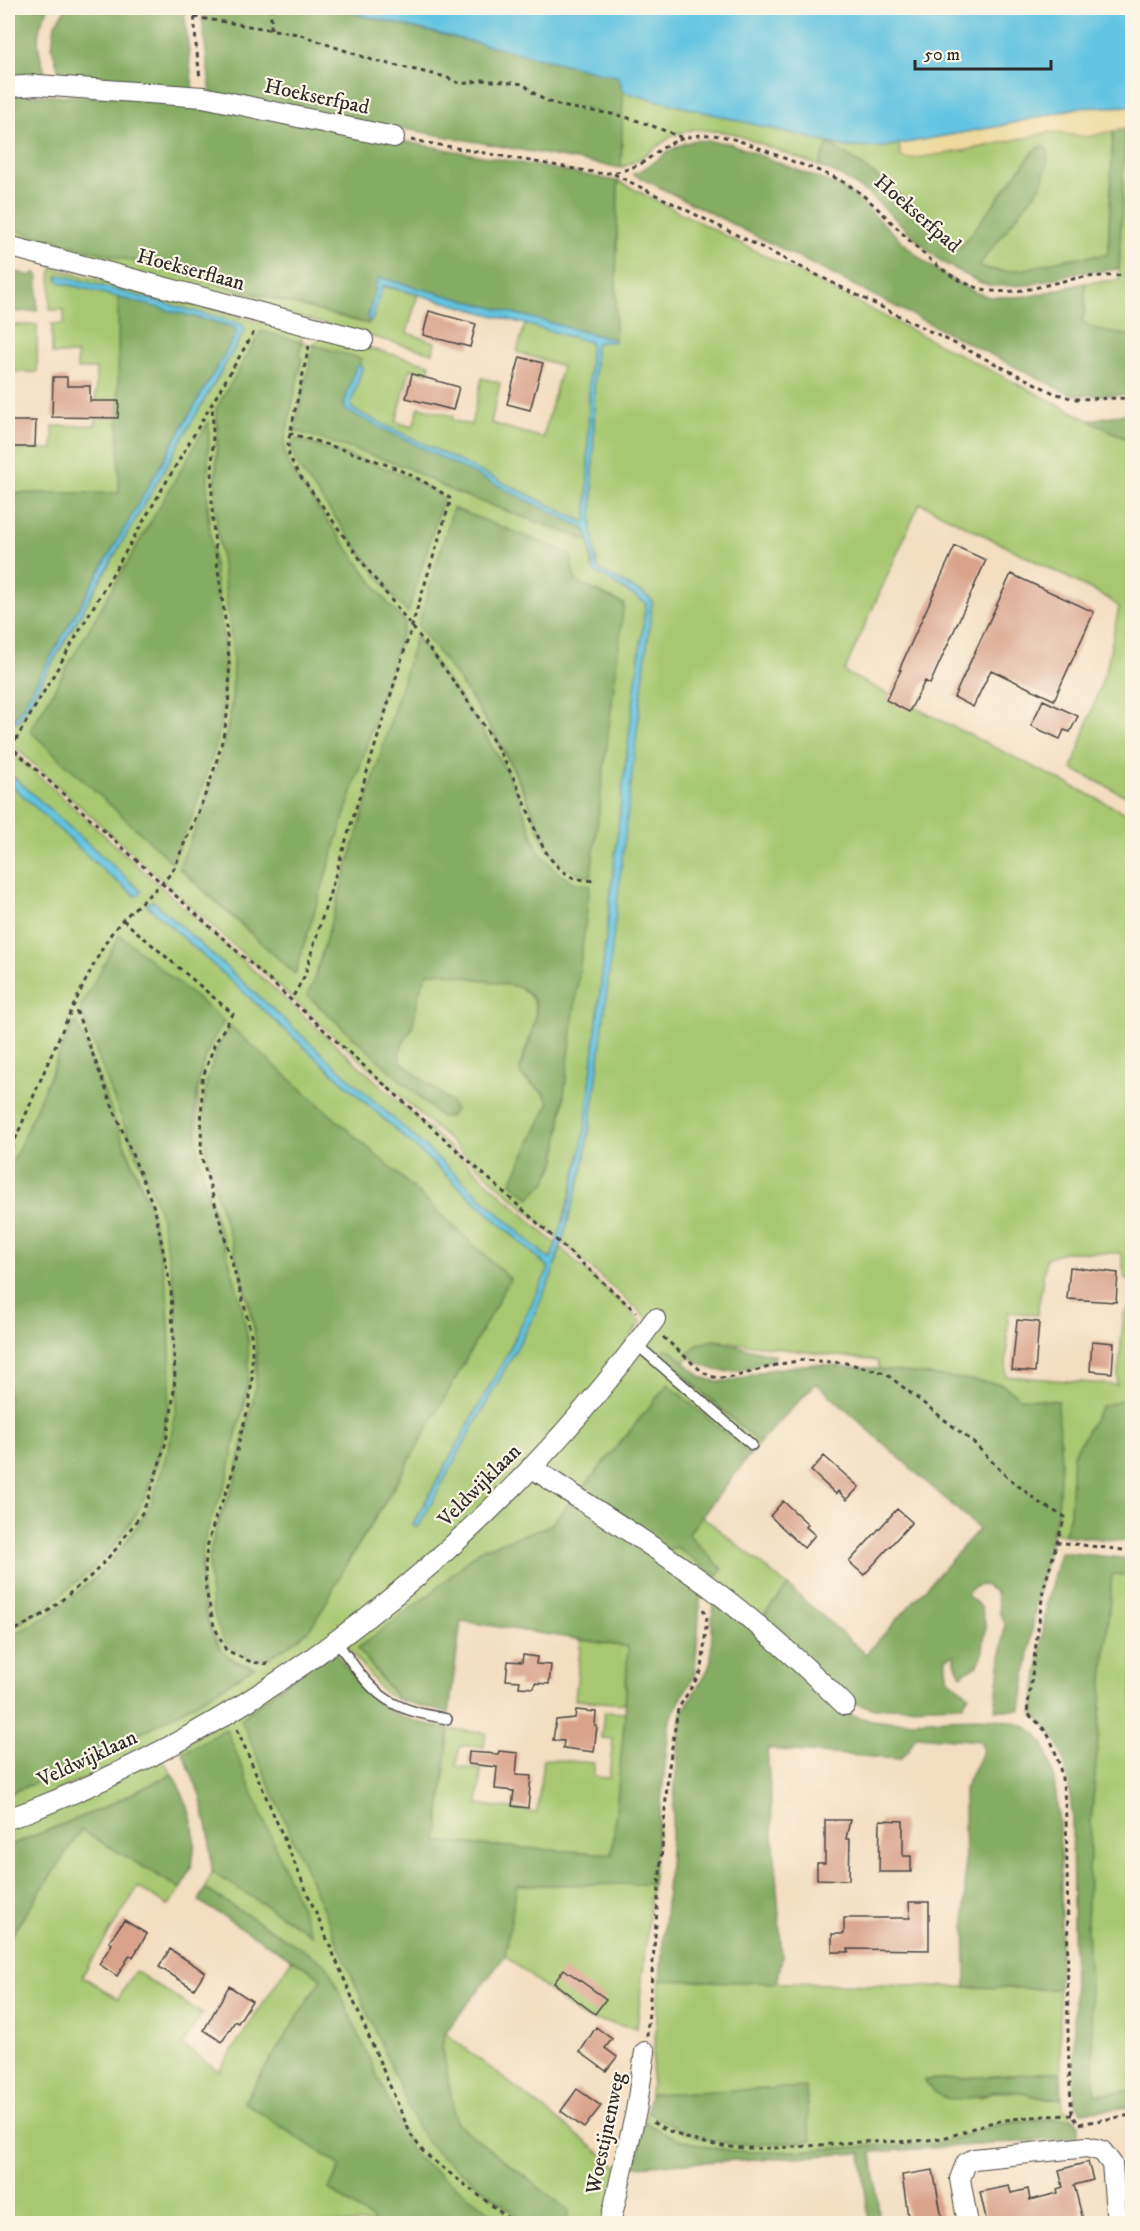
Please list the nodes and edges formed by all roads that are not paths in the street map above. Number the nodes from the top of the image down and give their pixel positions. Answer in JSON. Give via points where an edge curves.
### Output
{"nodes":[{"id":1,"x":8,"y":87,"type":"edge"},
{"id":2,"x":394,"y":137,"type":"road end"},
{"id":3,"x":8,"y":246,"type":"edge"},
{"id":4,"x":363,"y":340,"type":"dead end"},
{"id":5,"x":653,"y":1322,"type":"road end"},
{"id":6,"x":636,"y":1344,"type":"junction"},
{"id":7,"x":752,"y":1445,"type":"dead end"},
{"id":8,"x":531,"y":1467,"type":"junction"},
{"id":9,"x":336,"y":1641,"type":"junction"},
{"id":10,"x":845,"y":1706,"type":"dead end"},
{"id":11,"x":447,"y":1719,"type":"dead end"},
{"id":12,"x":8,"y":1819,"type":"edge"},
{"id":13,"x":645,"y":2052,"type":"road end"},
{"id":14,"x":1132,"y":2220,"type":"edge"},
{"id":15,"x":610,"y":2223,"type":"edge"},
{"id":16,"x":968,"y":2223,"type":"edge"},
{"id":17,"x":1117,"y":2223,"type":"edge"}],
"edges":[{"from":1,"to":2,"type":"street","name":"Hoekserfpad","via":[[38,85],[203,97]]},
{"from":3,"to":4,"type":"street","name":"Hoekserflaan"},
{"from":5,"to":6,"type":"street","name":"Veldwijklaan"},
{"from":6,"to":7,"type":"lane"},
{"from":6,"to":8,"type":"street","name":"Veldwijklaan","via":[[599,1393]]},
{"from":8,"to":9,"type":"street","name":"Veldwijklaan","via":[[452,1545]]},
{"from":8,"to":10,"type":"street","via":[[717,1592],[803,1664]]},
{"from":9,"to":11,"type":"lane","via":[[383,1697],[406,1709]]},
{"from":9,"to":12,"type":"street","name":"Veldwijklaan","via":[[178,1742],[71,1794]]},
{"from":13,"to":15,"type":"street","name":"Woestijnenweg","via":[[636,2111]]},
{"from":14,"to":17,"type":"street"},
{"from":16,"to":17,"type":"street","via":[[960,2179],[966,2163],[1087,2147],[1102,2151],[1112,2164]]}]}
